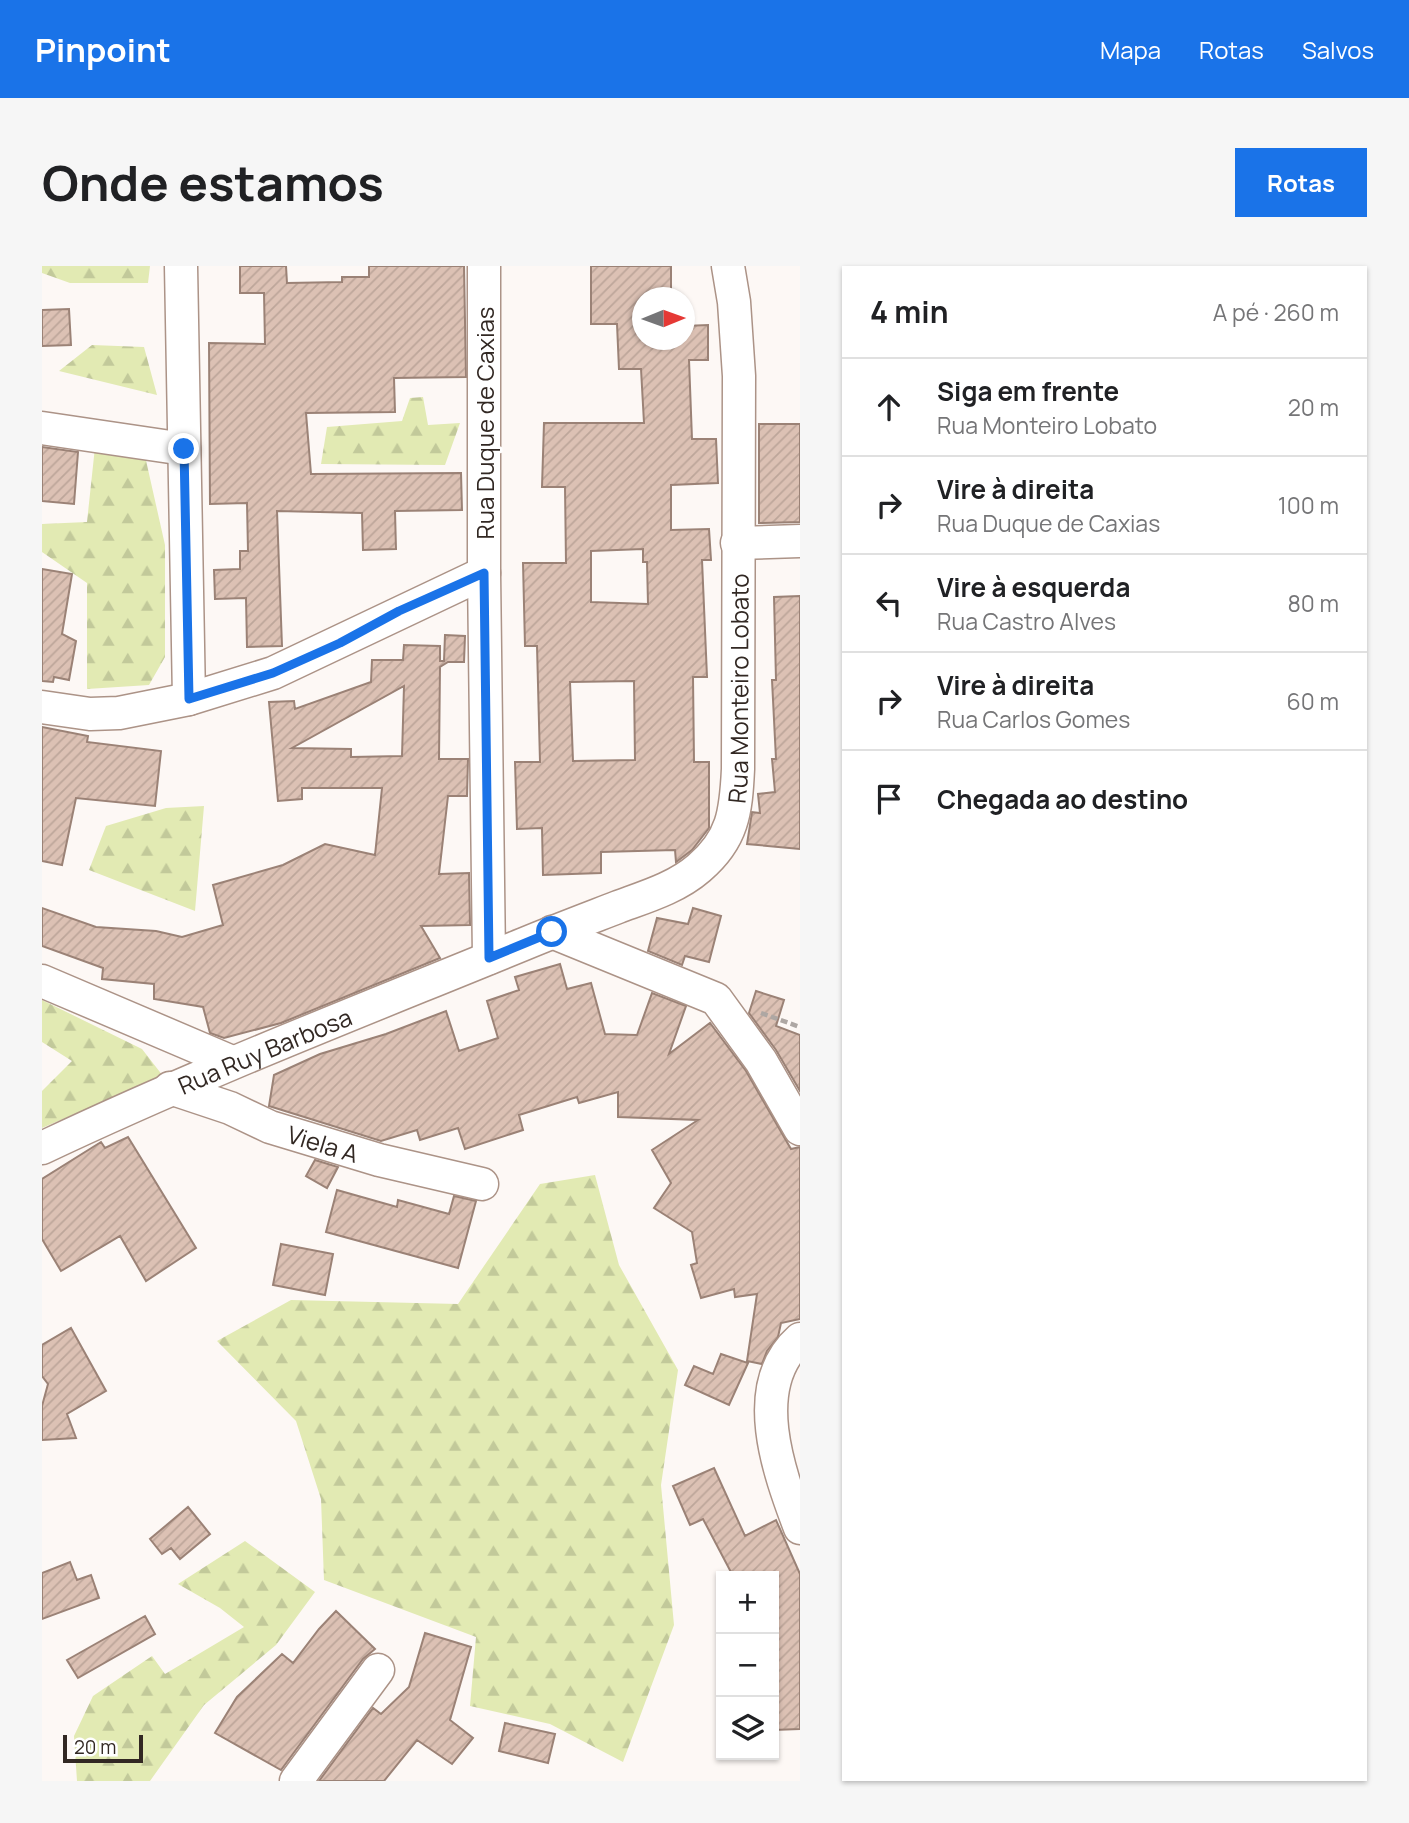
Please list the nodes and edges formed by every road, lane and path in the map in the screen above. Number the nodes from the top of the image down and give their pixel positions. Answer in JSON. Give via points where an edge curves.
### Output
{"nodes":[{"id":1,"x":180,"y":266,"type":"edge"},
{"id":2,"x":484,"y":266,"type":"edge"},
{"id":3,"x":728,"y":266,"type":"edge"},
{"id":4,"x":42,"y":428,"type":"edge"},
{"id":5,"x":184,"y":449,"type":"junction"},
{"id":6,"x":800,"y":541,"type":"edge"},
{"id":7,"x":737,"y":543,"type":"junction"},
{"id":8,"x":484,"y":573,"type":"junction"},
{"id":9,"x":189,"y":699,"type":"junction"},
{"id":10,"x":42,"y":707,"type":"edge"},
{"id":11,"x":552,"y":932,"type":"junction"},
{"id":12,"x":489,"y":958,"type":"junction"},
{"id":13,"x":42,"y":981,"type":"edge"},
{"id":14,"x":232,"y":1062,"type":"junction"},
{"id":15,"x":170,"y":1088,"type":"junction"},
{"id":16,"x":800,"y":1129,"type":"edge"},
{"id":17,"x":42,"y":1148,"type":"edge"},
{"id":18,"x":482,"y":1184,"type":"dead end"},
{"id":19,"x":800,"y":1339,"type":"edge"},
{"id":20,"x":800,"y":1528,"type":"edge"},
{"id":21,"x":378,"y":1670,"type":"dead end"},
{"id":22,"x":296,"y":1781,"type":"edge"}],
"edges":[{"from":1,"to":5,"type":"street"},
{"from":2,"to":8,"type":"street","name":"Rua Duque de Caxias"},
{"from":3,"to":7,"type":"street","name":"Rua Monteiro Lobato","via":[[739,376]]},
{"from":4,"to":5,"type":"street"},
{"from":5,"to":9,"type":"street"},
{"from":6,"to":7,"type":"street"},
{"from":7,"to":11,"type":"street","name":"Rua Monteiro Lobato","via":[[738,769],[730,830],[698,869],[677,883]]},
{"from":8,"to":9,"type":"street","via":[[273,673]]},
{"from":8,"to":12,"type":"street","name":"Rua Duque de Caxias"},
{"from":9,"to":10,"type":"street","via":[[119,713]]},
{"from":11,"to":12,"type":"street","name":"Rua Monteiro Lobato"},
{"from":11,"to":16,"type":"street","via":[[716,999],[761,1061]]},
{"from":12,"to":14,"type":"street","name":"Rua Ruy Barbosa"},
{"from":13,"to":14,"type":"street"},
{"from":14,"to":15,"type":"street","name":"Rua Ruy Barbosa"},
{"from":15,"to":17,"type":"street","name":"Rua Ruy Barbosa"},
{"from":15,"to":18,"type":"street","name":"Viela A","via":[[282,1131]]},
{"from":19,"to":20,"type":"street","via":[[776,1374],[771,1437]]},
{"from":21,"to":22,"type":"street"}]}
